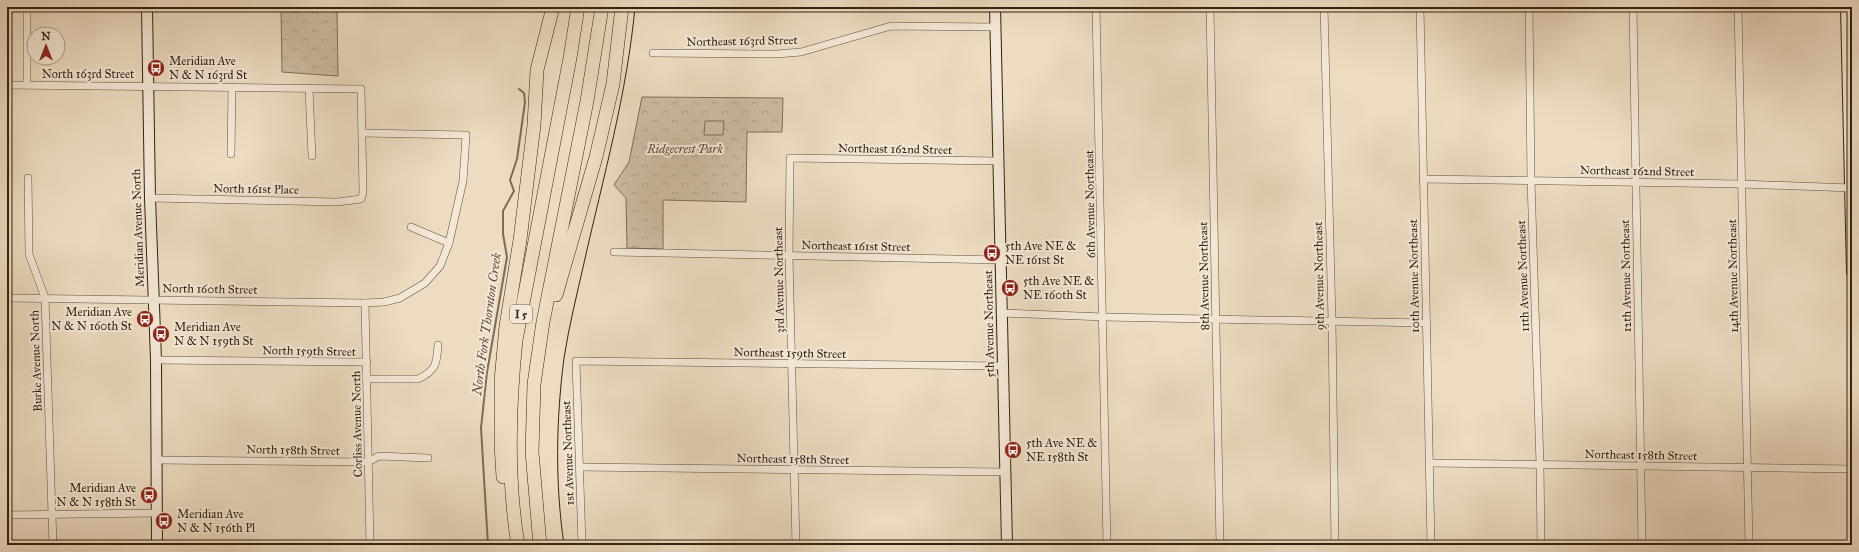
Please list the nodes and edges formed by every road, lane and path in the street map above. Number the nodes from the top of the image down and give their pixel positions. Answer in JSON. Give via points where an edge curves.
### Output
{"nodes":[{"id":1,"x":147,"y":7,"type":"edge"},
{"id":2,"x":553,"y":7,"type":"edge"},
{"id":3,"x":578,"y":7,"type":"edge"},
{"id":4,"x":602,"y":7,"type":"edge"},
{"id":5,"x":622,"y":7,"type":"edge"},
{"id":6,"x":995,"y":7,"type":"edge"},
{"id":7,"x":1096,"y":7,"type":"edge"},
{"id":8,"x":1210,"y":7,"type":"edge"},
{"id":9,"x":1324,"y":7,"type":"edge"},
{"id":10,"x":1420,"y":7,"type":"edge"},
{"id":11,"x":1529,"y":7,"type":"edge"},
{"id":12,"x":1633,"y":7,"type":"edge"},
{"id":13,"x":1738,"y":7,"type":"edge"},
{"id":14,"x":1846,"y":7,"type":"edge"},
{"id":15,"x":27,"y":12,"type":"dead end"},
{"id":16,"x":995,"y":27,"type":"junction"},
{"id":17,"x":653,"y":53,"type":"dead end"},
{"id":18,"x":7,"y":85,"type":"edge"},
{"id":19,"x":27,"y":85,"type":"junction"},
{"id":20,"x":149,"y":86,"type":"junction"},
{"id":21,"x":232,"y":88,"type":"junction"},
{"id":22,"x":308,"y":88,"type":"junction"},
{"id":23,"x":363,"y":133,"type":"junction"},
{"id":24,"x":231,"y":154,"type":"dead end"},
{"id":25,"x":312,"y":156,"type":"dead end"},
{"id":26,"x":790,"y":158,"type":"joint"},
{"id":27,"x":999,"y":161,"type":"junction"},
{"id":28,"x":28,"y":178,"type":"dead end"},
{"id":29,"x":1423,"y":179,"type":"junction"},
{"id":30,"x":1531,"y":180,"type":"junction"},
{"id":31,"x":1635,"y":182,"type":"junction"},
{"id":32,"x":1741,"y":184,"type":"junction"},
{"id":33,"x":1851,"y":188,"type":"junction"},
{"id":34,"x":150,"y":198,"type":"junction"},
{"id":35,"x":411,"y":227,"type":"dead end"},
{"id":36,"x":449,"y":243,"type":"junction"},
{"id":37,"x":614,"y":252,"type":"dead end"},
{"id":38,"x":789,"y":256,"type":"junction"},
{"id":39,"x":1001,"y":260,"type":"junction"},
{"id":40,"x":1852,"y":272,"type":"edge"},
{"id":41,"x":7,"y":298,"type":"edge"},
{"id":42,"x":45,"y":298,"type":"junction"},
{"id":43,"x":153,"y":300,"type":"junction"},
{"id":44,"x":365,"y":303,"type":"junction"},
{"id":45,"x":1002,"y":313,"type":"junction"},
{"id":46,"x":1104,"y":317,"type":"junction"},
{"id":47,"x":1215,"y":318,"type":"junction"},
{"id":48,"x":1332,"y":320,"type":"junction"},
{"id":49,"x":1426,"y":323,"type":"junction"},
{"id":50,"x":438,"y":345,"type":"dead end"},
{"id":51,"x":539,"y":351,"type":"junction"},
{"id":52,"x":156,"y":360,"type":"junction"},
{"id":53,"x":576,"y":361,"type":"joint"},
{"id":54,"x":366,"y":362,"type":"junction"},
{"id":55,"x":791,"y":364,"type":"junction"},
{"id":56,"x":1003,"y":366,"type":"junction"},
{"id":57,"x":367,"y":379,"type":"junction"},
{"id":58,"x":428,"y":458,"type":"dead end"},
{"id":59,"x":156,"y":460,"type":"junction"},
{"id":60,"x":368,"y":462,"type":"junction"},
{"id":61,"x":1430,"y":463,"type":"junction"},
{"id":62,"x":1540,"y":464,"type":"junction"},
{"id":63,"x":1640,"y":466,"type":"junction"},
{"id":64,"x":580,"y":467,"type":"junction"},
{"id":65,"x":1748,"y":467,"type":"junction"},
{"id":66,"x":1852,"y":469,"type":"edge"},
{"id":67,"x":794,"y":470,"type":"junction"},
{"id":68,"x":1005,"y":472,"type":"junction"},
{"id":69,"x":157,"y":513,"type":"junction"},
{"id":70,"x":53,"y":514,"type":"junction"},
{"id":71,"x":7,"y":515,"type":"edge"},
{"id":72,"x":515,"y":528,"type":"junction"},
{"id":73,"x":53,"y":545,"type":"edge"},
{"id":74,"x":157,"y":545,"type":"edge"},
{"id":75,"x":370,"y":545,"type":"edge"},
{"id":76,"x":518,"y":545,"type":"edge"},
{"id":77,"x":540,"y":545,"type":"edge"},
{"id":78,"x":582,"y":545,"type":"edge"},
{"id":79,"x":796,"y":545,"type":"edge"},
{"id":80,"x":1007,"y":545,"type":"edge"},
{"id":81,"x":1107,"y":545,"type":"edge"},
{"id":82,"x":1220,"y":545,"type":"edge"},
{"id":83,"x":1335,"y":545,"type":"edge"},
{"id":84,"x":1431,"y":545,"type":"edge"},
{"id":85,"x":1541,"y":545,"type":"edge"},
{"id":86,"x":1642,"y":545,"type":"edge"},
{"id":87,"x":1749,"y":545,"type":"edge"}],
"edges":[{"from":1,"to":20,"type":"street","name":"Meridian Avenue North"},
{"from":2,"to":72,"type":"highway","via":[[537,70],[534,124],[520,240],[506,326],[501,381],[505,508]]},
{"from":3,"to":72,"type":"highway","number":"I 5","via":[[516,340],[511,384],[511,465]]},
{"from":4,"to":51,"type":"highway","number":"I 5","via":[[587,102]]},
{"from":5,"to":51,"type":"highway","via":[[613,84],[596,157]]},
{"from":6,"to":16,"type":"street","name":"5th Avenue Northeast"},
{"from":7,"to":46,"type":"street","name":"6th Avenue Northeast"},
{"from":8,"to":47,"type":"street","name":"8th Avenue Northeast"},
{"from":9,"to":48,"type":"street","name":"9th Avenue Northeast"},
{"from":10,"to":29,"type":"street","name":"10th Avenue Northeast"},
{"from":11,"to":30,"type":"street","name":"11th Avenue Northeast"},
{"from":12,"to":31,"type":"street","name":"12th Avenue Northeast"},
{"from":13,"to":32,"type":"street","name":"14th Avenue Northeast"},
{"from":14,"to":33,"type":"street"},
{"from":15,"to":19,"type":"street"},
{"from":16,"to":17,"type":"street","name":"Northeast 163rd Street","via":[[891,26],[806,51],[777,54]]},
{"from":16,"to":27,"type":"street","name":"5th Avenue Northeast"},
{"from":18,"to":19,"type":"street","name":"North 163rd Street"},
{"from":19,"to":20,"type":"street","name":"North 163rd Street"},
{"from":20,"to":21,"type":"street","name":"North 163rd Street"},
{"from":20,"to":34,"type":"street","name":"Meridian Avenue North"},
{"from":21,"to":22,"type":"street","name":"North 163rd Street"},
{"from":21,"to":24,"type":"street"},
{"from":22,"to":23,"type":"street","name":"North 163rd Street","via":[[361,89]]},
{"from":22,"to":25,"type":"street"},
{"from":23,"to":34,"type":"street","name":"North 161st Place","via":[[361,199],[337,202]]},
{"from":23,"to":36,"type":"street","name":"North 160th Street","via":[[466,135],[463,181]]},
{"from":26,"to":27,"type":"street","name":"Northeast 162nd Street"},
{"from":26,"to":38,"type":"street","name":"3rd Avenue Northeast"},
{"from":27,"to":39,"type":"street","name":"5th Avenue Northeast"},
{"from":28,"to":42,"type":"street","name":"Burke Avenue North","via":[[29,254]]},
{"from":29,"to":30,"type":"street","name":"Northeast 162nd Street"},
{"from":29,"to":49,"type":"street","name":"10th Avenue Northeast"},
{"from":30,"to":31,"type":"street","name":"Northeast 162nd Street"},
{"from":30,"to":62,"type":"street","name":"11th Avenue Northeast"},
{"from":31,"to":32,"type":"street","name":"Northeast 162nd Street"},
{"from":31,"to":63,"type":"street","name":"12th Avenue Northeast"},
{"from":32,"to":33,"type":"street","name":"Northeast 162nd Street"},
{"from":32,"to":65,"type":"street","name":"14th Avenue Northeast"},
{"from":33,"to":40,"type":"street"},
{"from":34,"to":43,"type":"street","name":"Meridian Avenue North"},
{"from":35,"to":36,"type":"street"},
{"from":36,"to":44,"type":"street","name":"North 160th Street","via":[[440,266],[425,283],[400,298]]},
{"from":37,"to":38,"type":"street","name":"Northeast 161st Street"},
{"from":38,"to":39,"type":"street","name":"Northeast 161st Street"},
{"from":38,"to":55,"type":"street","name":"3rd Avenue Northeast"},
{"from":39,"to":45,"type":"street","name":"5th Avenue Northeast"},
{"from":41,"to":42,"type":"street","name":"North 160th Street"},
{"from":42,"to":43,"type":"street","name":"North 160th Street"},
{"from":42,"to":70,"type":"street","name":"Burke Avenue North"},
{"from":43,"to":44,"type":"street","name":"North 160th Street"},
{"from":43,"to":52,"type":"street","name":"Meridian Avenue North"},
{"from":44,"to":54,"type":"street","name":"Corliss Avenue North"},
{"from":45,"to":46,"type":"street"},
{"from":45,"to":56,"type":"street","name":"5th Avenue Northeast"},
{"from":46,"to":47,"type":"street"},
{"from":46,"to":81,"type":"street","name":"6th Avenue Northeast"},
{"from":47,"to":48,"type":"street"},
{"from":47,"to":82,"type":"street","name":"8th Avenue Northeast"},
{"from":48,"to":49,"type":"street"},
{"from":48,"to":83,"type":"street","name":"9th Avenue Northeast"},
{"from":49,"to":61,"type":"street","name":"10th Avenue Northeast"},
{"from":50,"to":57,"type":"street","via":[[437,360],[425,376]]},
{"from":51,"to":77,"type":"highway","number":"I 5","via":[[534,384],[532,452]]},
{"from":52,"to":54,"type":"street","name":"North 159th Street"},
{"from":52,"to":59,"type":"street","name":"Meridian Avenue North"},
{"from":53,"to":55,"type":"street","name":"Northeast 159th Street"},
{"from":53,"to":64,"type":"street","name":"1st Avenue Northeast"},
{"from":54,"to":57,"type":"street","name":"Corliss Avenue North"},
{"from":55,"to":56,"type":"street","name":"Northeast 159th Street"},
{"from":55,"to":67,"type":"street","name":"3rd Avenue Northeast"},
{"from":56,"to":68,"type":"street","name":"5th Avenue Northeast"},
{"from":57,"to":60,"type":"street","name":"Corliss Avenue North"},
{"from":58,"to":60,"type":"street","name":"North 158th Street","via":[[379,456]]},
{"from":59,"to":60,"type":"street","name":"North 158th Street"},
{"from":59,"to":69,"type":"street","name":"Meridian Avenue North"},
{"from":60,"to":75,"type":"street","name":"Corliss Avenue North"},
{"from":61,"to":62,"type":"street","name":"Northeast 158th Street"},
{"from":61,"to":84,"type":"street","name":"10th Avenue Northeast"},
{"from":62,"to":63,"type":"street","name":"Northeast 158th Street"},
{"from":62,"to":85,"type":"street","name":"11th Avenue Northeast"},
{"from":63,"to":65,"type":"street","name":"Northeast 158th Street"},
{"from":63,"to":86,"type":"street","name":"12th Avenue Northeast"},
{"from":64,"to":67,"type":"street","name":"Northeast 158th Street"},
{"from":64,"to":78,"type":"street","name":"1st Avenue Northeast"},
{"from":65,"to":66,"type":"street","name":"Northeast 158th Street"},
{"from":65,"to":87,"type":"street","name":"14th Avenue Northeast"},
{"from":67,"to":68,"type":"street","name":"Northeast 158th Street"},
{"from":67,"to":79,"type":"street","name":"3rd Avenue Northeast"},
{"from":68,"to":80,"type":"street","name":"5th Avenue Northeast"},
{"from":69,"to":70,"type":"street"},
{"from":69,"to":74,"type":"street","name":"Meridian Avenue North"},
{"from":70,"to":71,"type":"street"},
{"from":70,"to":73,"type":"street","name":"Burke Avenue North"},
{"from":72,"to":76,"type":"highway","number":"I 5"}]}
